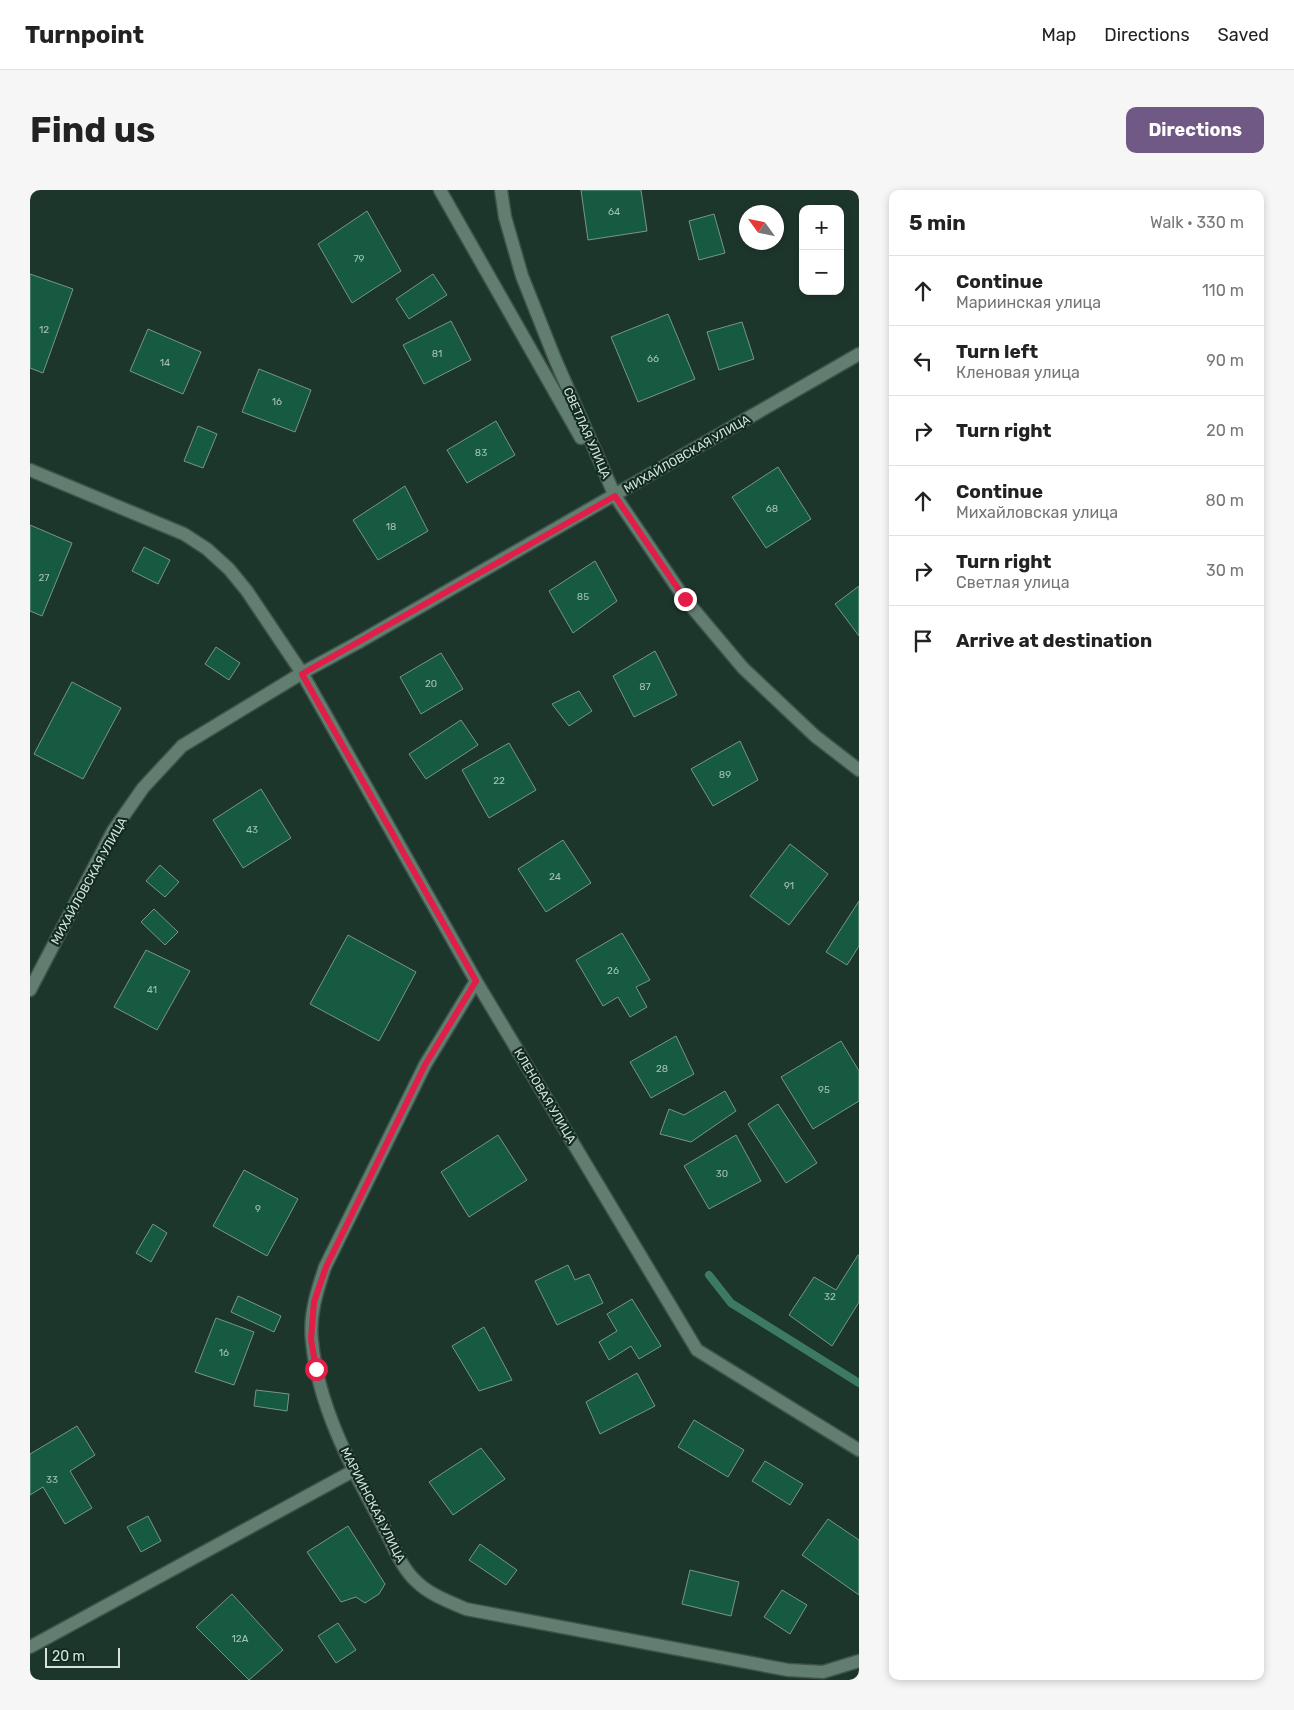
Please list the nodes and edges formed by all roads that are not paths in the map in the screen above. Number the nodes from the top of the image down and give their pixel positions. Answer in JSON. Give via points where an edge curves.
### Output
{"nodes":[{"id":1,"x":440,"y":190,"type":"edge"},
{"id":2,"x":501,"y":190,"type":"edge"},
{"id":3,"x":859,"y":354,"type":"edge"},
{"id":4,"x":30,"y":470,"type":"edge"},
{"id":5,"x":615,"y":496,"type":"junction"},
{"id":6,"x":302,"y":674,"type":"junction"},
{"id":7,"x":859,"y":770,"type":"edge"},
{"id":8,"x":476,"y":981,"type":"junction"},
{"id":9,"x":30,"y":990,"type":"edge"},
{"id":10,"x":859,"y":1450,"type":"edge"},
{"id":11,"x":353,"y":1471,"type":"junction"},
{"id":12,"x":30,"y":1648,"type":"edge"},
{"id":13,"x":859,"y":1661,"type":"edge"}],
"edges":[{"from":1,"to":5,"type":"street"},
{"from":2,"to":5,"type":"street","name":"СВЕТЛАЯ УЛИЦА","via":[[522,276],[554,359]]},
{"from":3,"to":5,"type":"street","name":"МИХАЙЛОВСКАЯ УЛИЦА"},
{"from":4,"to":6,"type":"street","name":"КЛЕНОВАЯ УЛИЦА","via":[[184,534],[207,549],[230,568]]},
{"from":5,"to":6,"type":"street","name":"МИХАЙЛОВСКАЯ УЛИЦА"},
{"from":5,"to":7,"type":"street","name":"СВЕТЛАЯ УЛИЦА","via":[[685,599],[743,668],[815,736]]},
{"from":6,"to":8,"type":"street","name":"КЛЕНОВАЯ УЛИЦА"},
{"from":6,"to":9,"type":"street","name":"МИХАЙЛОВСКАЯ УЛИЦА","via":[[182,746],[143,788],[113,831]]},
{"from":8,"to":10,"type":"street","name":"КЛЕНОВАЯ УЛИЦА","via":[[697,1350]]},
{"from":8,"to":11,"type":"street","name":"МАРИИНСКАЯ УЛИЦА","via":[[425,1065],[326,1267],[314,1302],[311,1339],[320,1388]]},
{"from":11,"to":12,"type":"street"},
{"from":11,"to":13,"type":"street","name":"МАРИИНСКАЯ УЛИЦА","via":[[404,1566],[417,1582],[442,1599],[466,1609],[788,1670],[823,1672]]}]}
